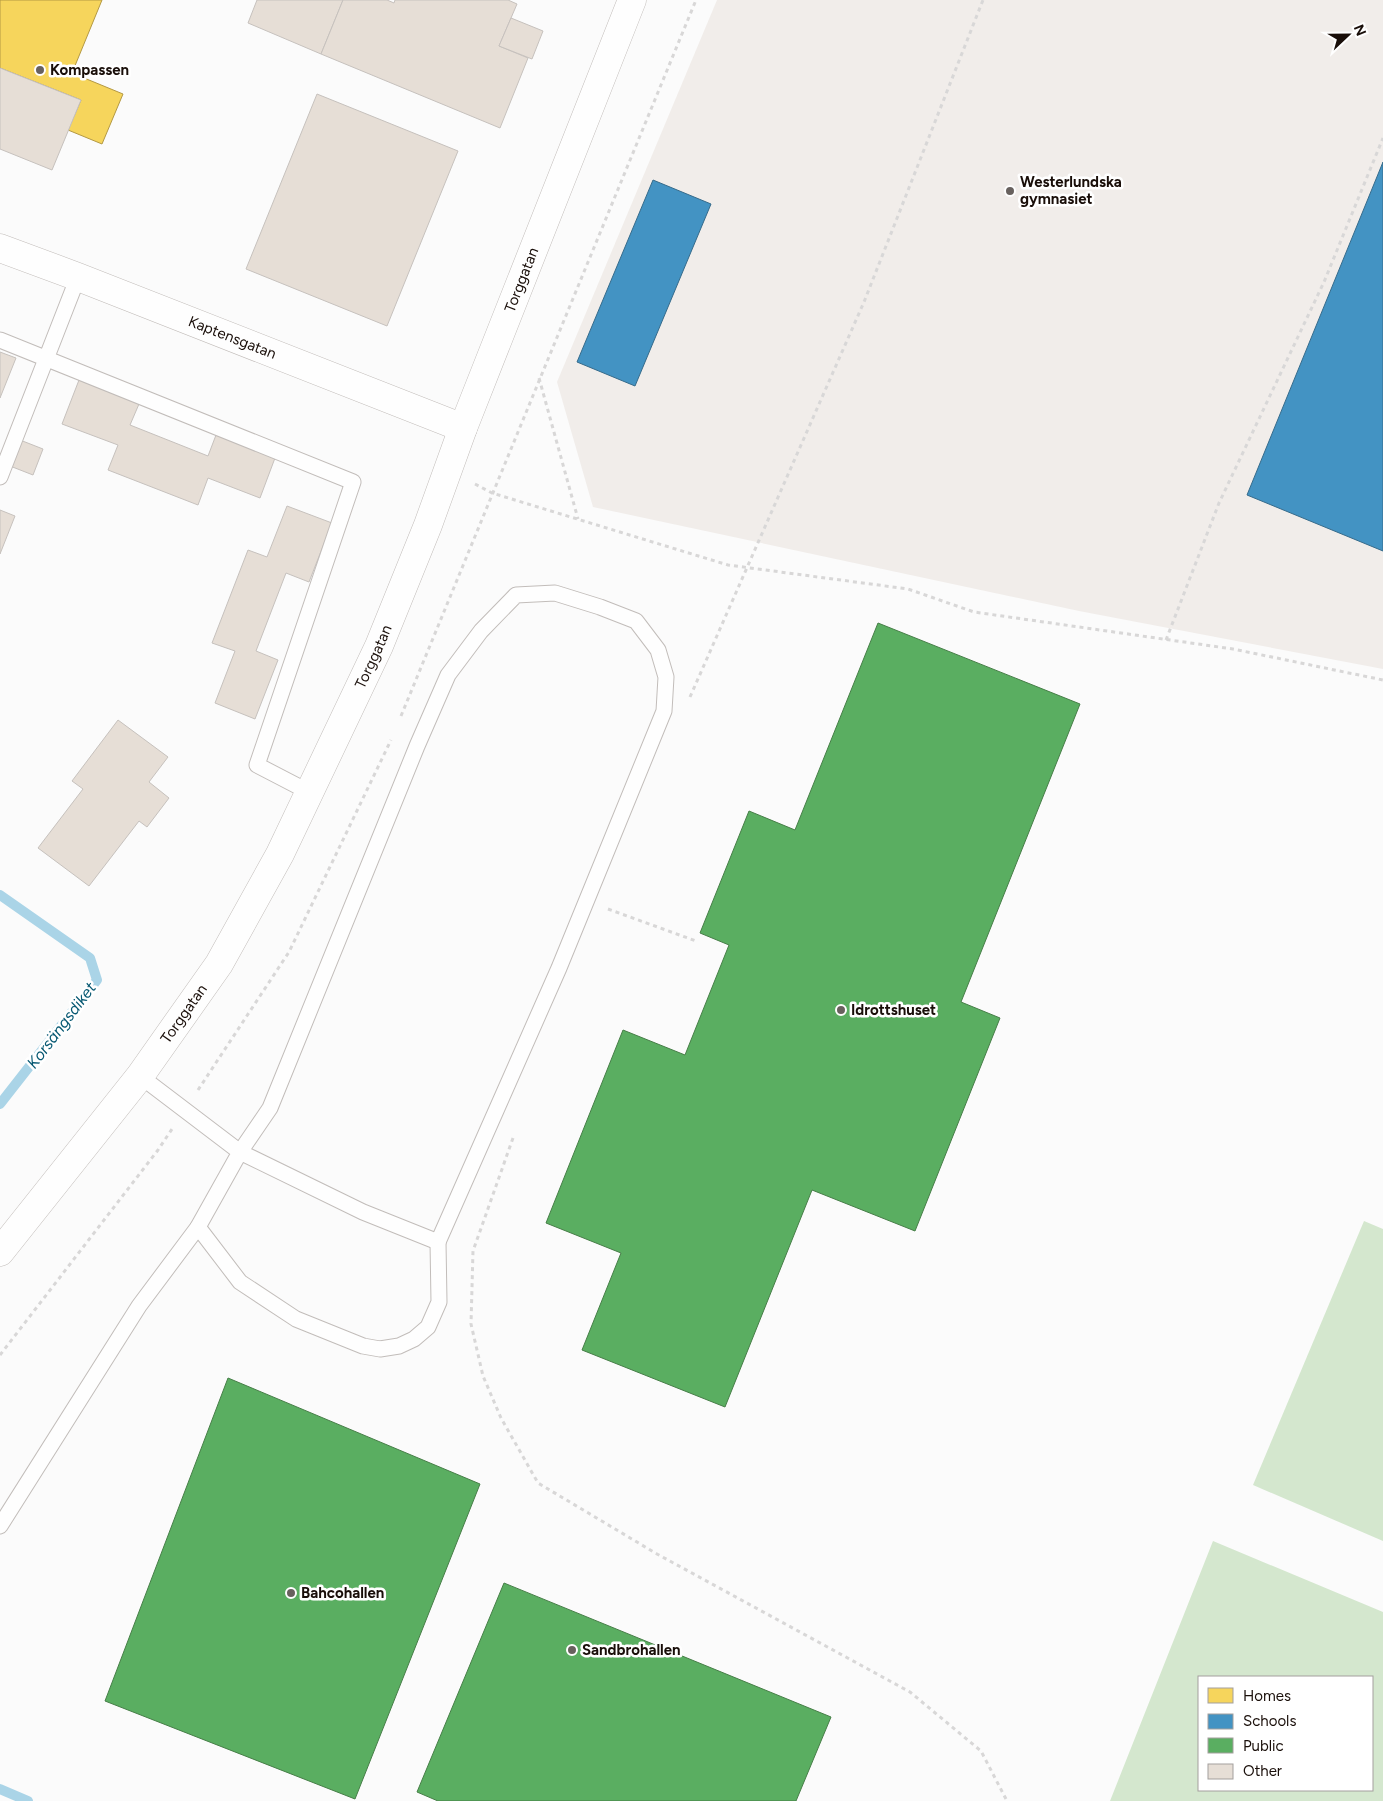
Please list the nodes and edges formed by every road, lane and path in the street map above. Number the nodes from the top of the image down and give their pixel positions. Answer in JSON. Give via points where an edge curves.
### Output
{"nodes":[{"id":1,"x":632,"y":0,"type":"edge"},
{"id":2,"x":696,"y":0,"type":"edge"},
{"id":3,"x":983,"y":0,"type":"edge"},
{"id":4,"x":1383,"y":138,"type":"edge"},
{"id":5,"x":0,"y":248,"type":"edge"},
{"id":6,"x":78,"y":277,"type":"junction"},
{"id":7,"x":0,"y":340,"type":"edge"},
{"id":8,"x":45,"y":359,"type":"junction"},
{"id":9,"x":539,"y":378,"type":"junction"},
{"id":10,"x":463,"y":428,"type":"junction"},
{"id":11,"x":0,"y":477,"type":"edge"},
{"id":12,"x":492,"y":493,"type":"junction"},
{"id":13,"x":578,"y":520,"type":"junction"},
{"id":14,"x":748,"y":568,"type":"junction"},
{"id":15,"x":1166,"y":640,"type":"junction"},
{"id":16,"x":1383,"y":680,"type":"edge"},
{"id":17,"x":688,"y":701,"type":"dead end"},
{"id":18,"x":398,"y":725,"type":"dead end"},
{"id":19,"x":394,"y":734,"type":"dead end"},
{"id":20,"x":309,"y":792,"type":"junction"},
{"id":21,"x":586,"y":901,"type":"junction"},
{"id":22,"x":696,"y":941,"type":"dead end"},
{"id":23,"x":140,"y":1076,"type":"junction"},
{"id":24,"x":184,"y":1111,"type":"junction"},
{"id":25,"x":515,"y":1132,"type":"dead end"},
{"id":26,"x":240,"y":1152,"type":"junction"},
{"id":27,"x":198,"y":1227,"type":"junction"},
{"id":28,"x":438,"y":1242,"type":"junction"},
{"id":29,"x":0,"y":1252,"type":"edge"},
{"id":30,"x":0,"y":1355,"type":"edge"},
{"id":31,"x":0,"y":1526,"type":"edge"},
{"id":32,"x":1007,"y":1801,"type":"edge"}],
"edges":[{"from":1,"to":10,"type":"street","name":"Torggatan"},
{"from":2,"to":9,"type":"path"},
{"from":3,"to":14,"type":"path","via":[[864,302]]},
{"from":4,"to":15,"type":"path","via":[[1324,282],[1219,504]]},
{"from":5,"to":6,"type":"street","name":"Kaptensgatan"},
{"from":6,"to":8,"type":"lane"},
{"from":6,"to":10,"type":"street","name":"Kaptensgatan"},
{"from":7,"to":8,"type":"lane"},
{"from":8,"to":11,"type":"lane"},
{"from":8,"to":20,"type":"lane","via":[[353,482],[257,765]]},
{"from":9,"to":12,"type":"path"},
{"from":9,"to":13,"type":"path"},
{"from":10,"to":20,"type":"street","name":"Torggatan","via":[[379,646]]},
{"from":12,"to":13,"type":"path"},
{"from":12,"to":18,"type":"path"},
{"from":13,"to":14,"type":"path","via":[[728,565]]},
{"from":14,"to":15,"type":"path","via":[[908,589],[974,612]]},
{"from":14,"to":17,"type":"path"},
{"from":15,"to":16,"type":"path","via":[[1233,649]]},
{"from":19,"to":24,"type":"path","via":[[289,952]]},
{"from":20,"to":23,"type":"street","name":"Torggatan","via":[[280,854],[220,964]]},
{"from":21,"to":22,"type":"path"},
{"from":21,"to":26,"type":"lane","via":[[664,711],[666,678],[658,650],[636,621],[555,593],[516,595],[481,631],[448,675],[270,1108]]},
{"from":21,"to":28,"type":"lane"},
{"from":23,"to":24,"type":"lane"},
{"from":23,"to":29,"type":"street","name":"Torggatan"},
{"from":24,"to":26,"type":"lane"},
{"from":24,"to":30,"type":"path","via":[[158,1150]]},
{"from":25,"to":32,"type":"path","via":[[473,1251],[471,1324],[487,1384],[501,1418],[538,1483],[657,1554],[910,1692],[981,1751]]},
{"from":26,"to":27,"type":"lane"},
{"from":26,"to":28,"type":"lane","via":[[363,1212]]},
{"from":27,"to":28,"type":"lane","via":[[240,1282],[296,1319],[363,1346],[380,1349],[414,1339],[428,1326],[440,1302]]},
{"from":27,"to":31,"type":"lane","via":[[139,1306]]}]}
